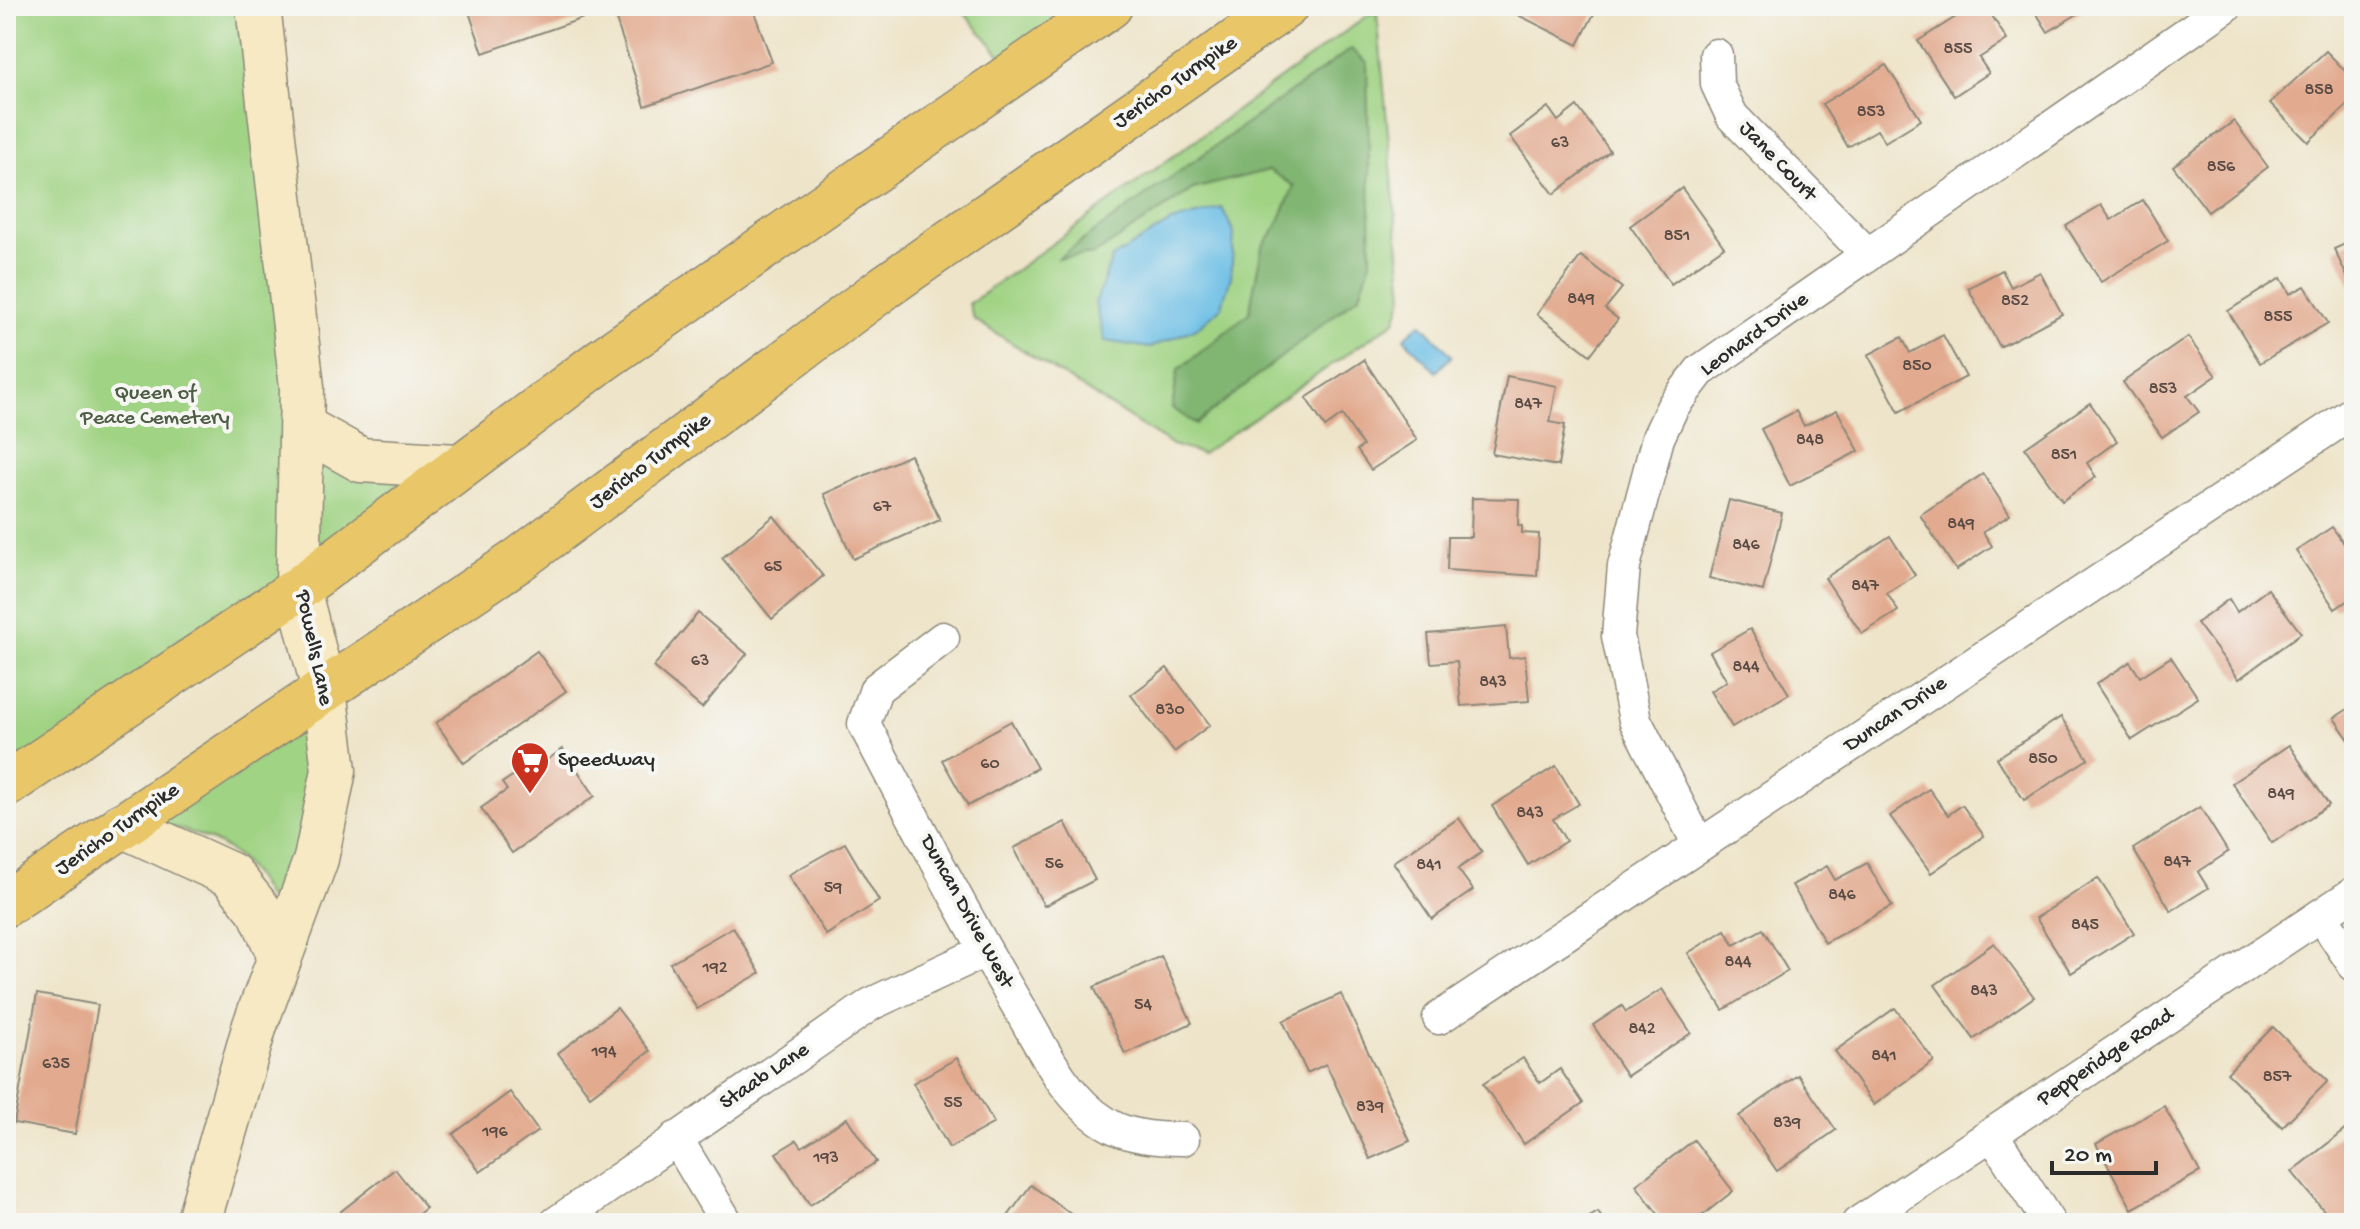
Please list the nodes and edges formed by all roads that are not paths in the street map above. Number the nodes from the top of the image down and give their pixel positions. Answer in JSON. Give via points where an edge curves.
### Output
{"nodes":[{"id":1,"x":258,"y":6,"type":"edge"},
{"id":2,"x":1110,"y":6,"type":"edge"},
{"id":3,"x":1286,"y":6,"type":"edge"},
{"id":4,"x":2226,"y":6,"type":"edge"},
{"id":5,"x":1716,"y":55,"type":"dead end"},
{"id":6,"x":1868,"y":255,"type":"junction"},
{"id":7,"x":2354,"y":412,"type":"edge"},
{"id":8,"x":304,"y":428,"type":"junction"},
{"id":9,"x":457,"y":466,"type":"junction"},
{"id":10,"x":298,"y":589,"type":"junction"},
{"id":11,"x":943,"y":638,"type":"dead end"},
{"id":12,"x":324,"y":690,"type":"junction"},
{"id":13,"x":6,"y":785,"type":"edge"},
{"id":14,"x":122,"y":825,"type":"junction"},
{"id":15,"x":1699,"y":845,"type":"junction"},
{"id":16,"x":2354,"y":893,"type":"edge"},
{"id":17,"x":6,"y":904,"type":"edge"},
{"id":18,"x":2321,"y":915,"type":"junction"},
{"id":19,"x":985,"y":951,"type":"junction"},
{"id":20,"x":280,"y":956,"type":"junction"},
{"id":21,"x":2354,"y":965,"type":"edge"},
{"id":22,"x":1439,"y":1018,"type":"dead end"},
{"id":23,"x":1992,"y":1134,"type":"junction"},
{"id":24,"x":676,"y":1138,"type":"junction"},
{"id":25,"x":1183,"y":1139,"type":"dead end"},
{"id":26,"x":198,"y":1223,"type":"edge"},
{"id":27,"x":556,"y":1223,"type":"edge"},
{"id":28,"x":727,"y":1223,"type":"edge"},
{"id":29,"x":1858,"y":1223,"type":"edge"},
{"id":30,"x":2049,"y":1223,"type":"edge"}],
"edges":[{"from":1,"to":8,"type":"street","name":"Powells Lane"},
{"from":2,"to":9,"type":"main road"},
{"from":3,"to":12,"type":"main road","name":"Jericho Turnpike","via":[[885,287],[517,561]]},
{"from":4,"to":6,"type":"street","name":"Leonard Drive"},
{"from":5,"to":6,"type":"street","name":"Jane Court","via":[[1717,84],[1732,116]]},
{"from":6,"to":15,"type":"street","name":"Leonard Drive","via":[[1700,371],[1673,406],[1658,438],[1624,566],[1618,636],[1635,720]]},
{"from":7,"to":15,"type":"street","name":"Duncan Drive"},
{"from":8,"to":9,"type":"street","via":[[361,460]]},
{"from":8,"to":10,"type":"street","name":"Powells Lane"},
{"from":9,"to":10,"type":"main road"},
{"from":10,"to":12,"type":"street","name":"Powells Lane"},
{"from":10,"to":13,"type":"main road"},
{"from":11,"to":19,"type":"street","name":"Duncan Drive West","via":[[876,689],[864,724]]},
{"from":12,"to":14,"type":"main road","name":"Jericho Turnpike"},
{"from":12,"to":20,"type":"street","name":"Powells Lane","via":[[334,770],[316,859]]},
{"from":14,"to":17,"type":"main road","name":"Jericho Turnpike"},
{"from":14,"to":20,"type":"street","via":[[231,875],[260,911]]},
{"from":15,"to":22,"type":"street","name":"Duncan Drive"},
{"from":16,"to":18,"type":"street","name":"Pepperidge Road"},
{"from":18,"to":21,"type":"street"},
{"from":18,"to":23,"type":"street","name":"Pepperidge Road"},
{"from":19,"to":24,"type":"street","name":"Staab Lane","via":[[871,1004]]},
{"from":19,"to":25,"type":"street","name":"Duncan Drive West","via":[[1059,1076],[1089,1111],[1108,1125],[1154,1138]]},
{"from":20,"to":26,"type":"street","name":"Powells Lane"},
{"from":23,"to":29,"type":"street","name":"Pepperidge Road"},
{"from":23,"to":30,"type":"street"},
{"from":24,"to":27,"type":"street","name":"Staab Lane"},
{"from":24,"to":28,"type":"street"}]}
